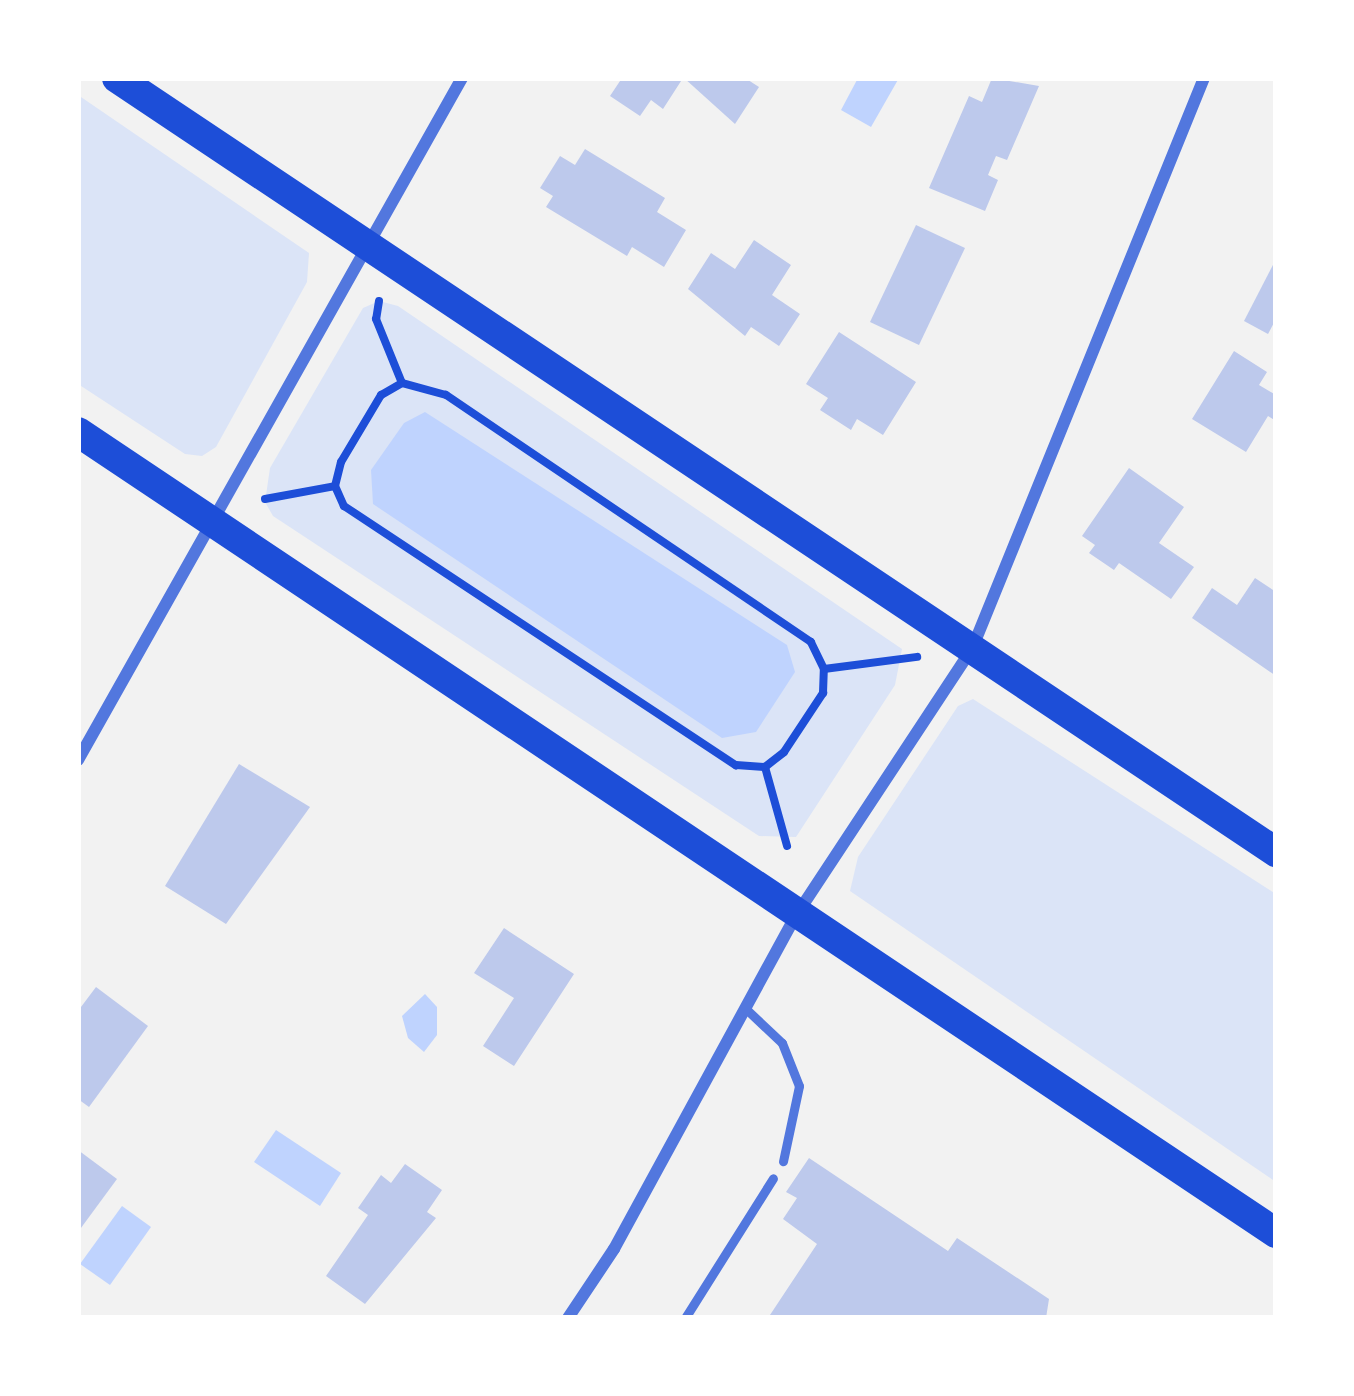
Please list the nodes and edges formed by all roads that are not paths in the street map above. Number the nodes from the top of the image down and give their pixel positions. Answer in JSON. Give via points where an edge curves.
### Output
{"nodes":[{"id":1,"x":117,"y":78,"type":"edge"},
{"id":2,"x":462,"y":78,"type":"edge"},
{"id":3,"x":1204,"y":78,"type":"edge"},
{"id":4,"x":370,"y":245,"type":"junction"},
{"id":5,"x":78,"y":432,"type":"edge"},
{"id":6,"x":214,"y":524,"type":"junction"},
{"id":7,"x":972,"y":649,"type":"junction"},
{"id":8,"x":78,"y":760,"type":"edge"},
{"id":9,"x":1276,"y":852,"type":"edge"},
{"id":10,"x":797,"y":914,"type":"junction"},
{"id":11,"x":746,"y":1008,"type":"junction"},
{"id":12,"x":783,"y":1161,"type":"dead end"},
{"id":13,"x":773,"y":1178,"type":"dead end"},
{"id":14,"x":1276,"y":1234,"type":"edge"},
{"id":15,"x":568,"y":1318,"type":"edge"},
{"id":16,"x":685,"y":1318,"type":"edge"}],
"edges":[{"from":1,"to":4,"type":"main road"},
{"from":2,"to":4,"type":"street"},
{"from":3,"to":7,"type":"street"},
{"from":4,"to":6,"type":"street"},
{"from":4,"to":7,"type":"main road"},
{"from":5,"to":6,"type":"main road"},
{"from":6,"to":8,"type":"street"},
{"from":6,"to":10,"type":"main road"},
{"from":7,"to":9,"type":"main road"},
{"from":7,"to":10,"type":"street"},
{"from":10,"to":11,"type":"street"},
{"from":10,"to":14,"type":"main road"},
{"from":11,"to":12,"type":"lane","via":[[782,1043],[799,1086]]},
{"from":11,"to":15,"type":"street"},
{"from":13,"to":16,"type":"lane"}]}
